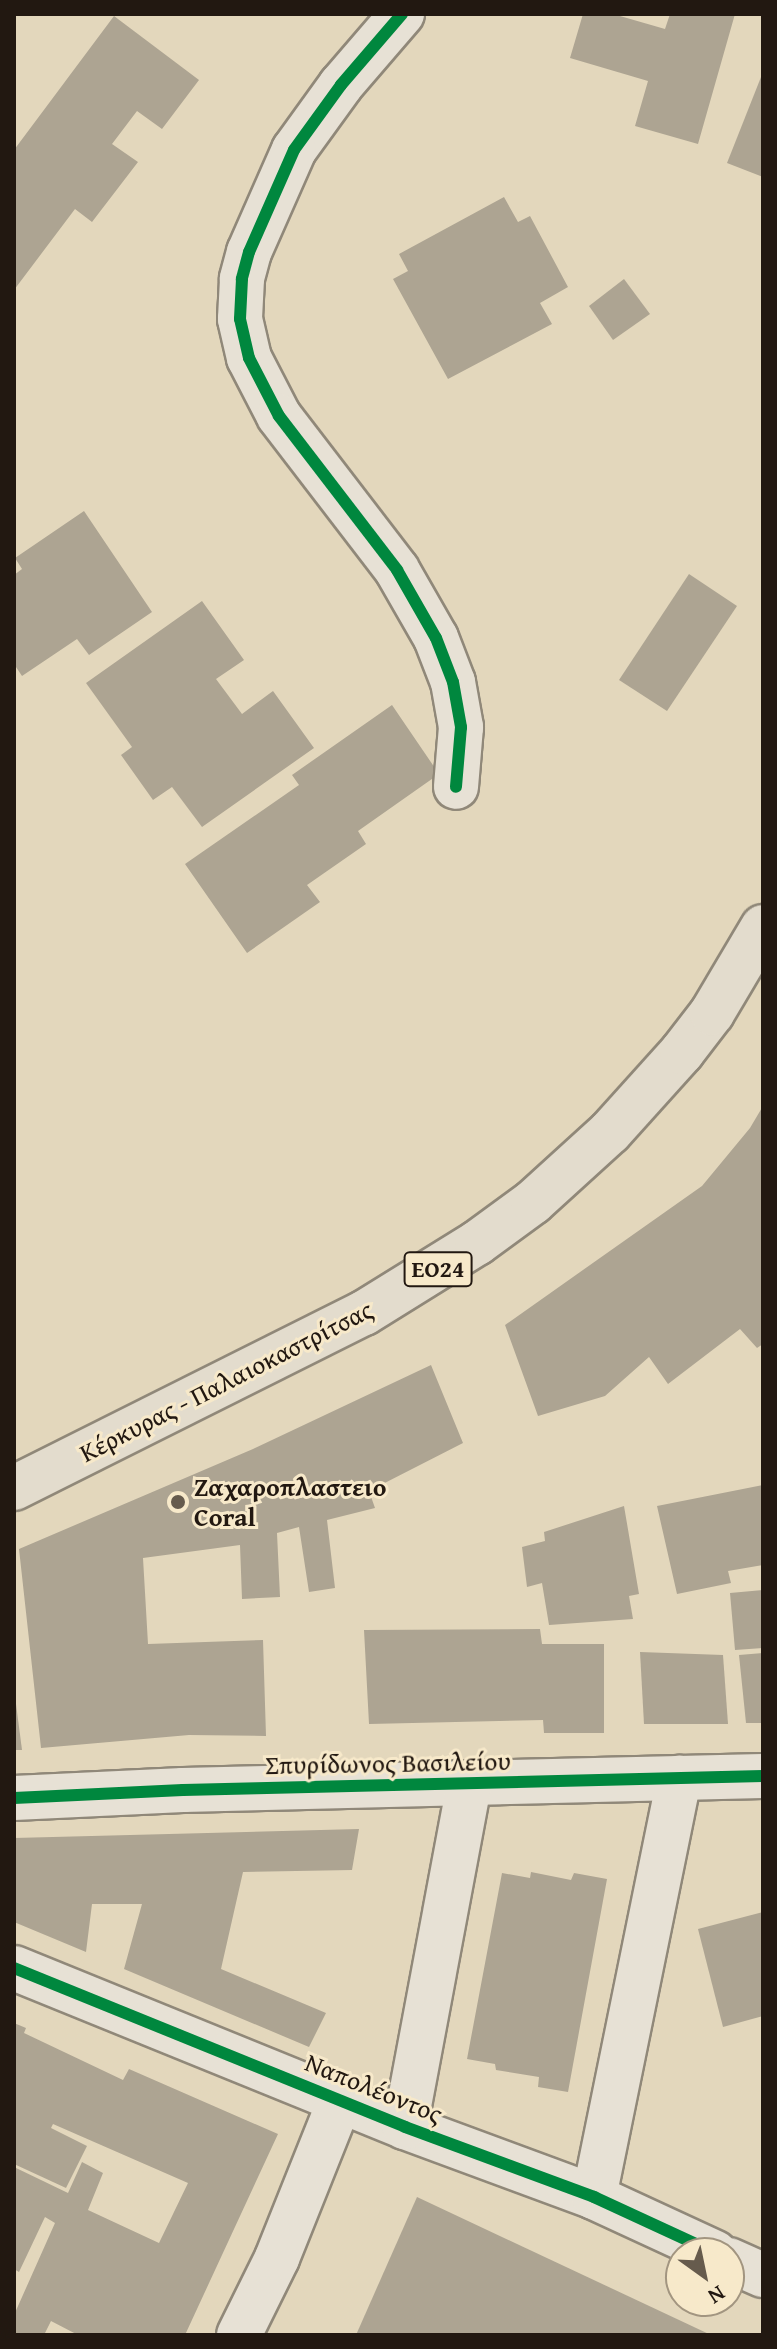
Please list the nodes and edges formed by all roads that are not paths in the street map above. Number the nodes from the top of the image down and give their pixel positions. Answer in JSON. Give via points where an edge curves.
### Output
{"nodes":[{"id":1,"x":402,"y":14,"type":"edge"},
{"id":2,"x":456,"y":787,"type":"dead end"},
{"id":3,"x":763,"y":927,"type":"edge"},
{"id":4,"x":14,"y":1488,"type":"edge"},
{"id":5,"x":763,"y":1776,"type":"edge"},
{"id":6,"x":679,"y":1778,"type":"junction"},
{"id":7,"x":469,"y":1784,"type":"junction"},
{"id":8,"x":14,"y":1798,"type":"edge"},
{"id":9,"x":14,"y":1968,"type":"edge"},
{"id":10,"x":341,"y":2098,"type":"junction"},
{"id":11,"x":405,"y":2127,"type":"junction"},
{"id":12,"x":594,"y":2197,"type":"junction"},
{"id":13,"x":680,"y":2237,"type":"edge"},
{"id":14,"x":239,"y":2335,"type":"edge"}],
"edges":[{"from":1,"to":2,"type":"street","via":[[341,85],[288,162],[249,252],[240,319],[249,358],[279,416],[397,570],[436,638],[453,682],[461,727]]},
{"from":3,"to":4,"type":"main road","name":"Κέρκυρας - Παλαιοκαστρίτσας","number":"ΕΟ24","via":[[712,1013],[665,1073],[533,1202],[364,1313]]},
{"from":5,"to":6,"type":"street","name":"Σπυρίδωνος Βασιλείου"},
{"from":6,"to":7,"type":"street","name":"Σπυρίδωνος Βασιλείου"},
{"from":6,"to":12,"type":"street"},
{"from":7,"to":8,"type":"street","name":"Σπυρίδωνος Βασιλείου"},
{"from":7,"to":11,"type":"street"},
{"from":9,"to":10,"type":"street","name":"Ναπολέοντος"},
{"from":10,"to":11,"type":"street","name":"Ναπολέοντος"},
{"from":10,"to":14,"type":"street","via":[[277,2258]]},
{"from":11,"to":12,"type":"street","name":"Ναπολέοντος"},
{"from":12,"to":13,"type":"street","name":"Ναπολέοντος"}]}
